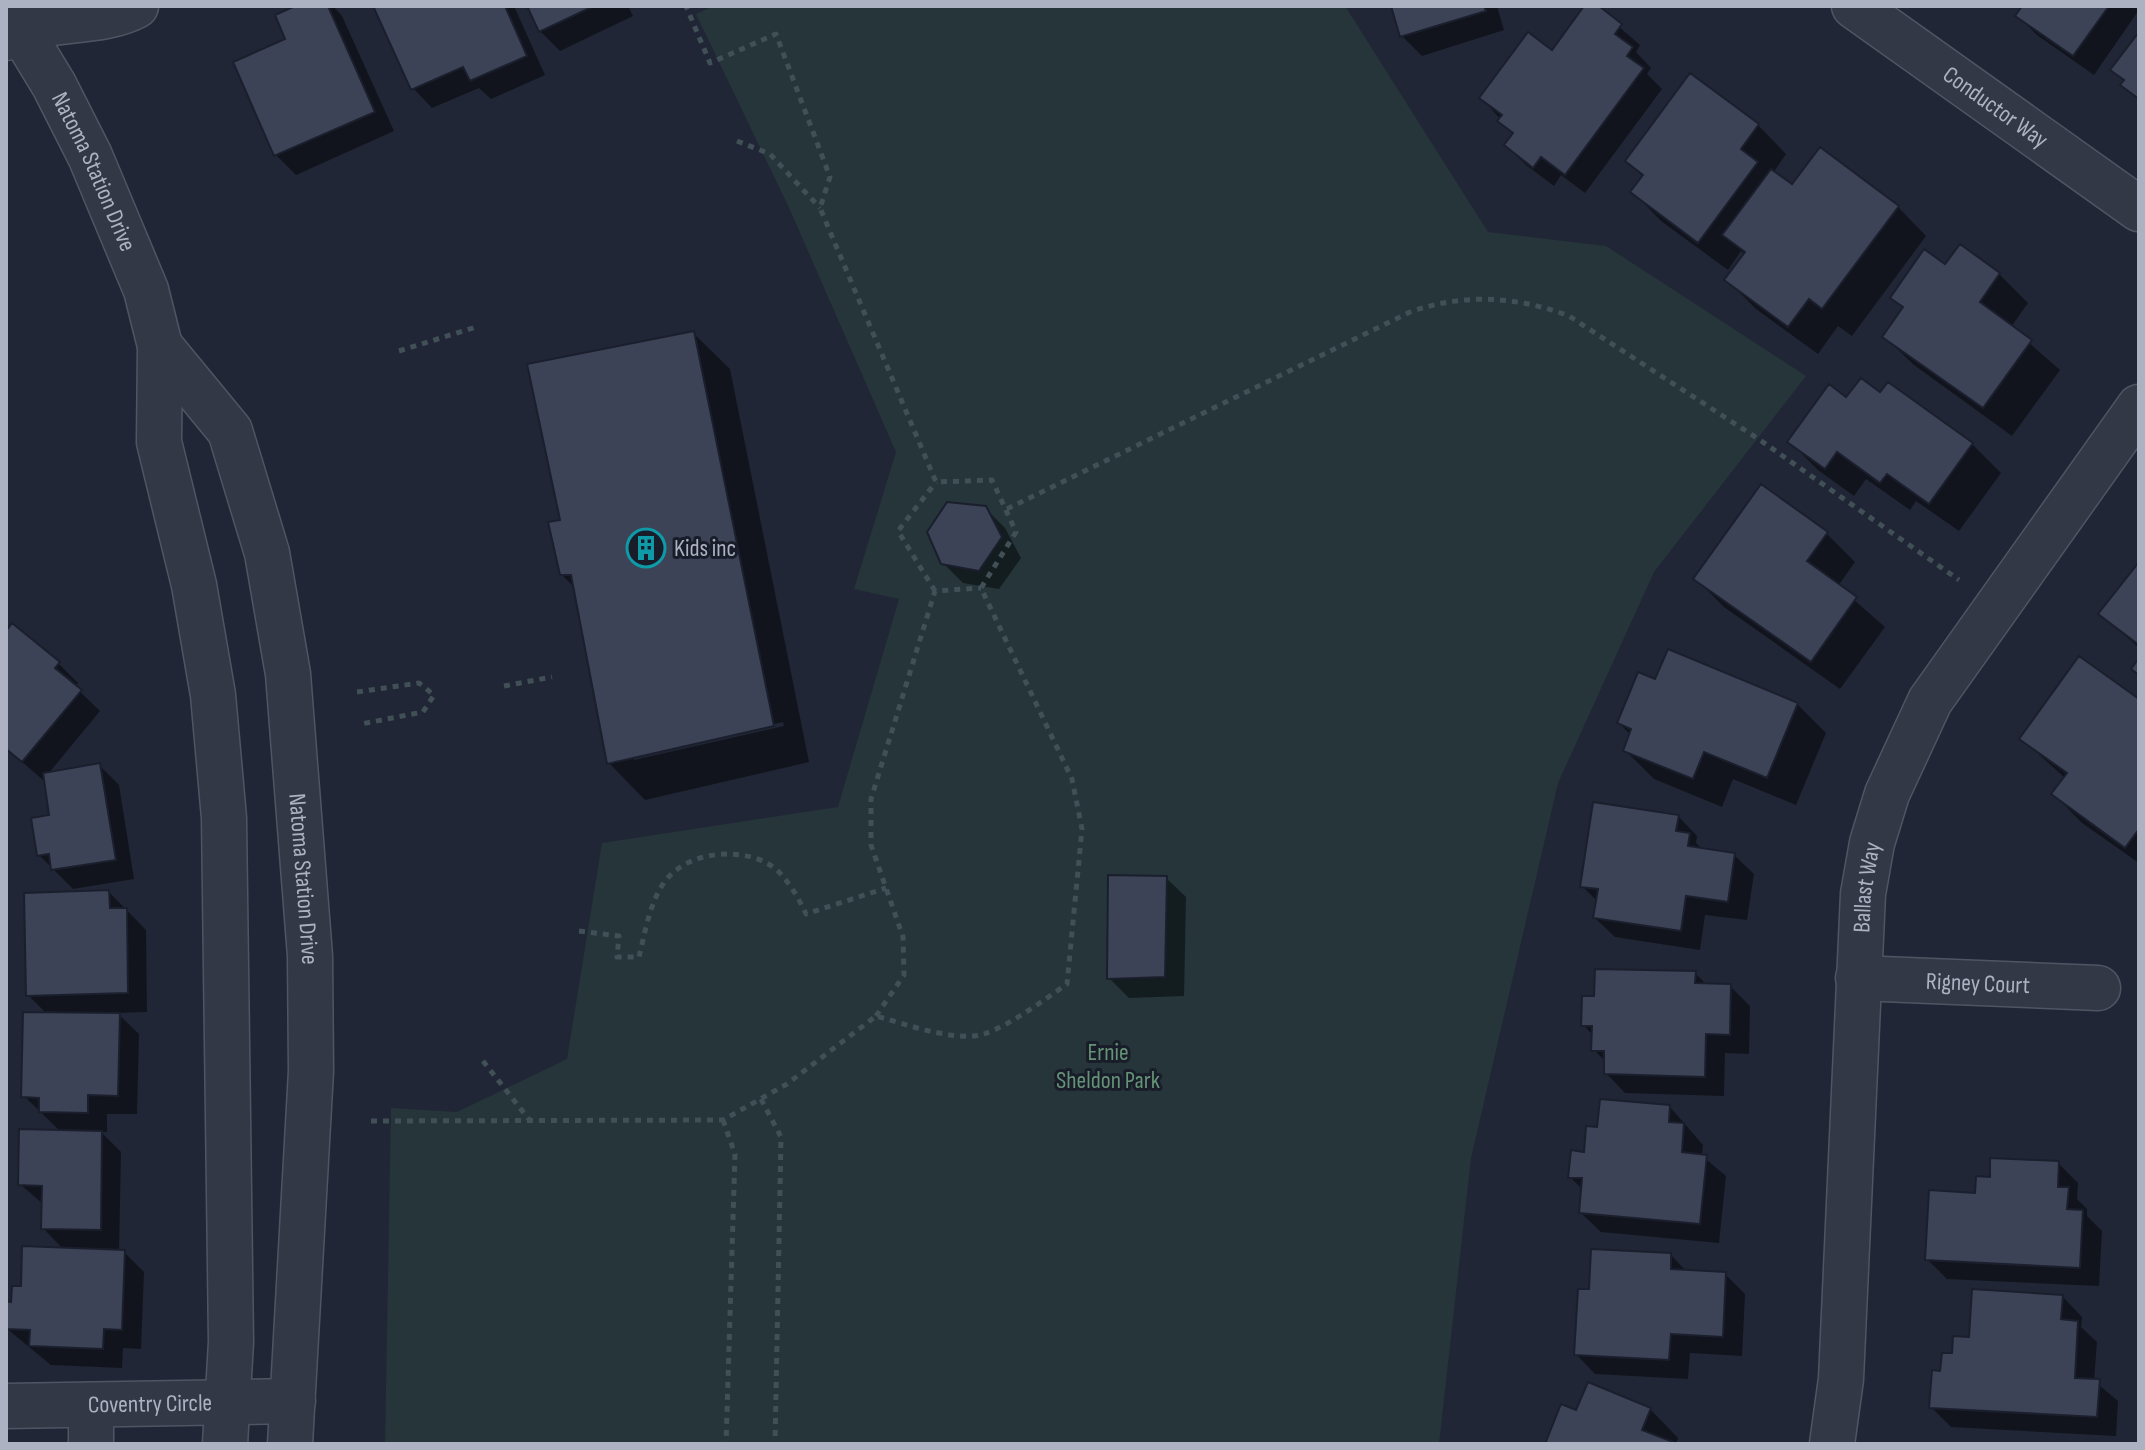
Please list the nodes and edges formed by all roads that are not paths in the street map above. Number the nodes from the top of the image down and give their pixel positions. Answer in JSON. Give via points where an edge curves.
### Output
{"nodes":[{"id":1,"x":136,"y":6,"type":"edge"},
{"id":2,"x":1854,"y":6,"type":"edge"},
{"id":3,"x":16,"y":20,"type":"edge"},
{"id":4,"x":2139,"y":209,"type":"edge"},
{"id":5,"x":160,"y":346,"type":"junction"},
{"id":6,"x":2139,"y":407,"type":"edge"},
{"id":7,"x":1858,"y":978,"type":"junction"},
{"id":8,"x":2098,"y":988,"type":"dead end"},
{"id":9,"x":293,"y":1401,"type":"junction"},
{"id":10,"x":6,"y":1406,"type":"edge"},
{"id":11,"x":226,"y":1423,"type":"edge"},
{"id":12,"x":91,"y":1424,"type":"edge"},
{"id":13,"x":290,"y":1444,"type":"edge"},
{"id":14,"x":1832,"y":1444,"type":"edge"}],
"edges":[{"from":1,"to":3,"type":"street","via":[[116,17]]},
{"from":2,"to":4,"type":"street","name":"Conductor Way"},
{"from":3,"to":5,"type":"street","name":"Natoma Station Drive","via":[[90,156],[146,290]]},
{"from":5,"to":9,"type":"street","name":"Natoma Station Drive","via":[[230,431],[267,553],[288,674],[309,941],[311,1071]]},
{"from":5,"to":11,"type":"street","name":"Natoma Station Drive","via":[[159,442],[197,601],[213,695],[224,818],[229,970]]},
{"from":6,"to":7,"type":"street","name":"Ballast Way","via":[[1930,701],[1887,794],[1872,843]]},
{"from":7,"to":8,"type":"street","name":"Rigney Court"},
{"from":7,"to":14,"type":"street","name":"Ballast Way","via":[[1841,1379]]},
{"from":9,"to":11,"type":"street","name":"Coventry Circle"},
{"from":9,"to":13,"type":"street","name":"Natoma Station Drive"},
{"from":10,"to":12,"type":"street","name":"Coventry Circle"},
{"from":11,"to":12,"type":"street","name":"Coventry Circle"}]}
